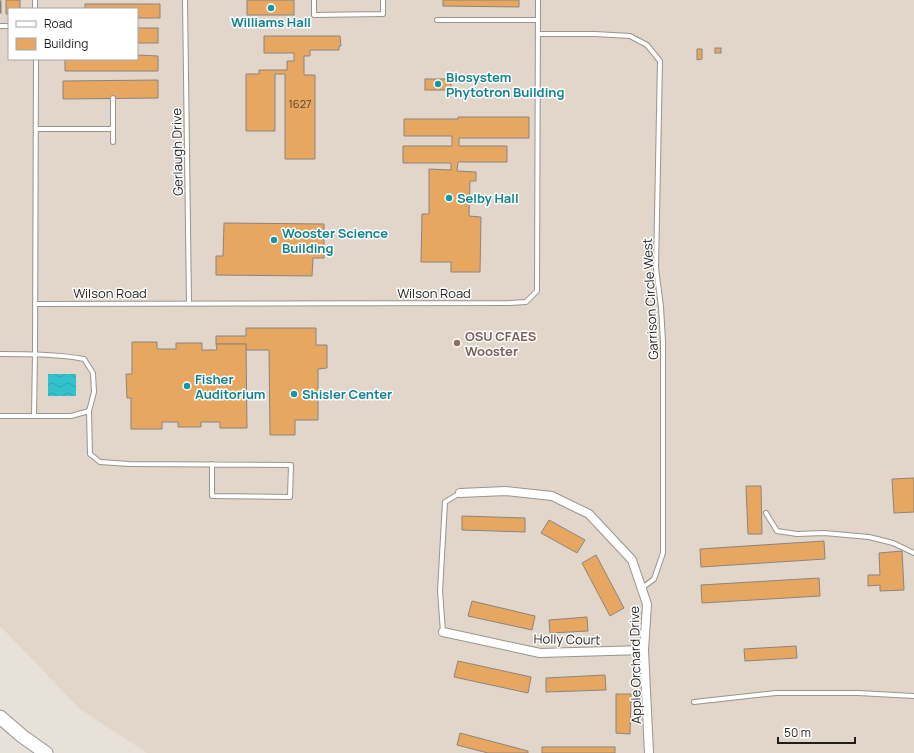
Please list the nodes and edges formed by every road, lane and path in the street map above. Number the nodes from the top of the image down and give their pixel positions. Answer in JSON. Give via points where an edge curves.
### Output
{"nodes":[{"id":1,"x":185,"y":0,"type":"edge"},
{"id":2,"x":314,"y":0,"type":"edge"},
{"id":3,"x":383,"y":0,"type":"edge"},
{"id":4,"x":538,"y":0,"type":"edge"},
{"id":5,"x":437,"y":20,"type":"dead end"},
{"id":6,"x":538,"y":20,"type":"junction"},
{"id":7,"x":538,"y":34,"type":"junction"},
{"id":8,"x":36,"y":60,"type":"edge"},
{"id":9,"x":113,"y":98,"type":"dead end"},
{"id":10,"x":36,"y":129,"type":"junction"},
{"id":11,"x":113,"y":129,"type":"junction"},
{"id":12,"x":113,"y":142,"type":"dead end"},
{"id":13,"x":190,"y":303,"type":"junction"},
{"id":14,"x":35,"y":304,"type":"junction"},
{"id":15,"x":0,"y":354,"type":"edge"},
{"id":16,"x":35,"y":354,"type":"junction"},
{"id":17,"x":89,"y":410,"type":"junction"},
{"id":18,"x":0,"y":416,"type":"edge"},
{"id":19,"x":34,"y":416,"type":"junction"},
{"id":20,"x":212,"y":464,"type":"junction"},
{"id":21,"x":460,"y":493,"type":"joint"},
{"id":22,"x":766,"y":513,"type":"dead end"},
{"id":23,"x":914,"y":553,"type":"edge"},
{"id":24,"x":642,"y":588,"type":"junction"},
{"id":25,"x":443,"y":632,"type":"joint"},
{"id":26,"x":644,"y":650,"type":"junction"},
{"id":27,"x":914,"y":696,"type":"edge"},
{"id":28,"x":694,"y":702,"type":"dead end"},
{"id":29,"x":0,"y":717,"type":"edge"},
{"id":30,"x":46,"y":753,"type":"edge"},
{"id":31,"x":649,"y":753,"type":"edge"}],
"edges":[{"from":1,"to":13,"type":"lane","name":"Gerlaugh Drive"},
{"from":2,"to":3,"type":"lane","via":[[314,14],[332,15],[384,14]]},
{"from":4,"to":6,"type":"lane","name":"Wilson Road"},
{"from":5,"to":6,"type":"lane"},
{"from":6,"to":7,"type":"lane","name":"Wilson Road"},
{"from":7,"to":13,"type":"lane","name":"Wilson Road","via":[[537,291],[526,302]]},
{"from":7,"to":24,"type":"lane","name":"Garrison Circle West","via":[[630,36],[647,45],[660,61],[656,268],[664,341],[663,553],[654,579]]},
{"from":8,"to":10,"type":"lane"},
{"from":9,"to":11,"type":"lane"},
{"from":10,"to":11,"type":"lane"},
{"from":10,"to":14,"type":"lane"},
{"from":11,"to":12,"type":"lane"},
{"from":13,"to":14,"type":"lane","name":"Wilson Road"},
{"from":14,"to":16,"type":"lane"},
{"from":15,"to":16,"type":"lane"},
{"from":16,"to":17,"type":"lane","via":[[84,359],[93,373],[94,392]]},
{"from":16,"to":19,"type":"lane"},
{"from":17,"to":19,"type":"lane","via":[[71,416]]},
{"from":17,"to":20,"type":"lane","via":[[90,454],[100,462]]},
{"from":18,"to":19,"type":"lane"},
{"from":20,"to":20,"type":"lane","via":[[212,496],[290,497],[291,465]]},
{"from":21,"to":24,"type":"street","name":"Apple Orchard Drive","via":[[506,491],[552,496],[589,514],[632,560]]},
{"from":21,"to":25,"type":"lane","via":[[445,502],[440,591]]},
{"from":22,"to":23,"type":"lane","via":[[778,531],[869,537],[893,543]]},
{"from":24,"to":26,"type":"street","name":"Apple Orchard Drive","via":[[647,604]]},
{"from":25,"to":26,"type":"street","name":"Holly Court","via":[[540,653]]},
{"from":26,"to":31,"type":"street","name":"Apple Orchard Drive"},
{"from":27,"to":28,"type":"lane","via":[[858,692],[776,692]]},
{"from":29,"to":30,"type":"main road"}]}
